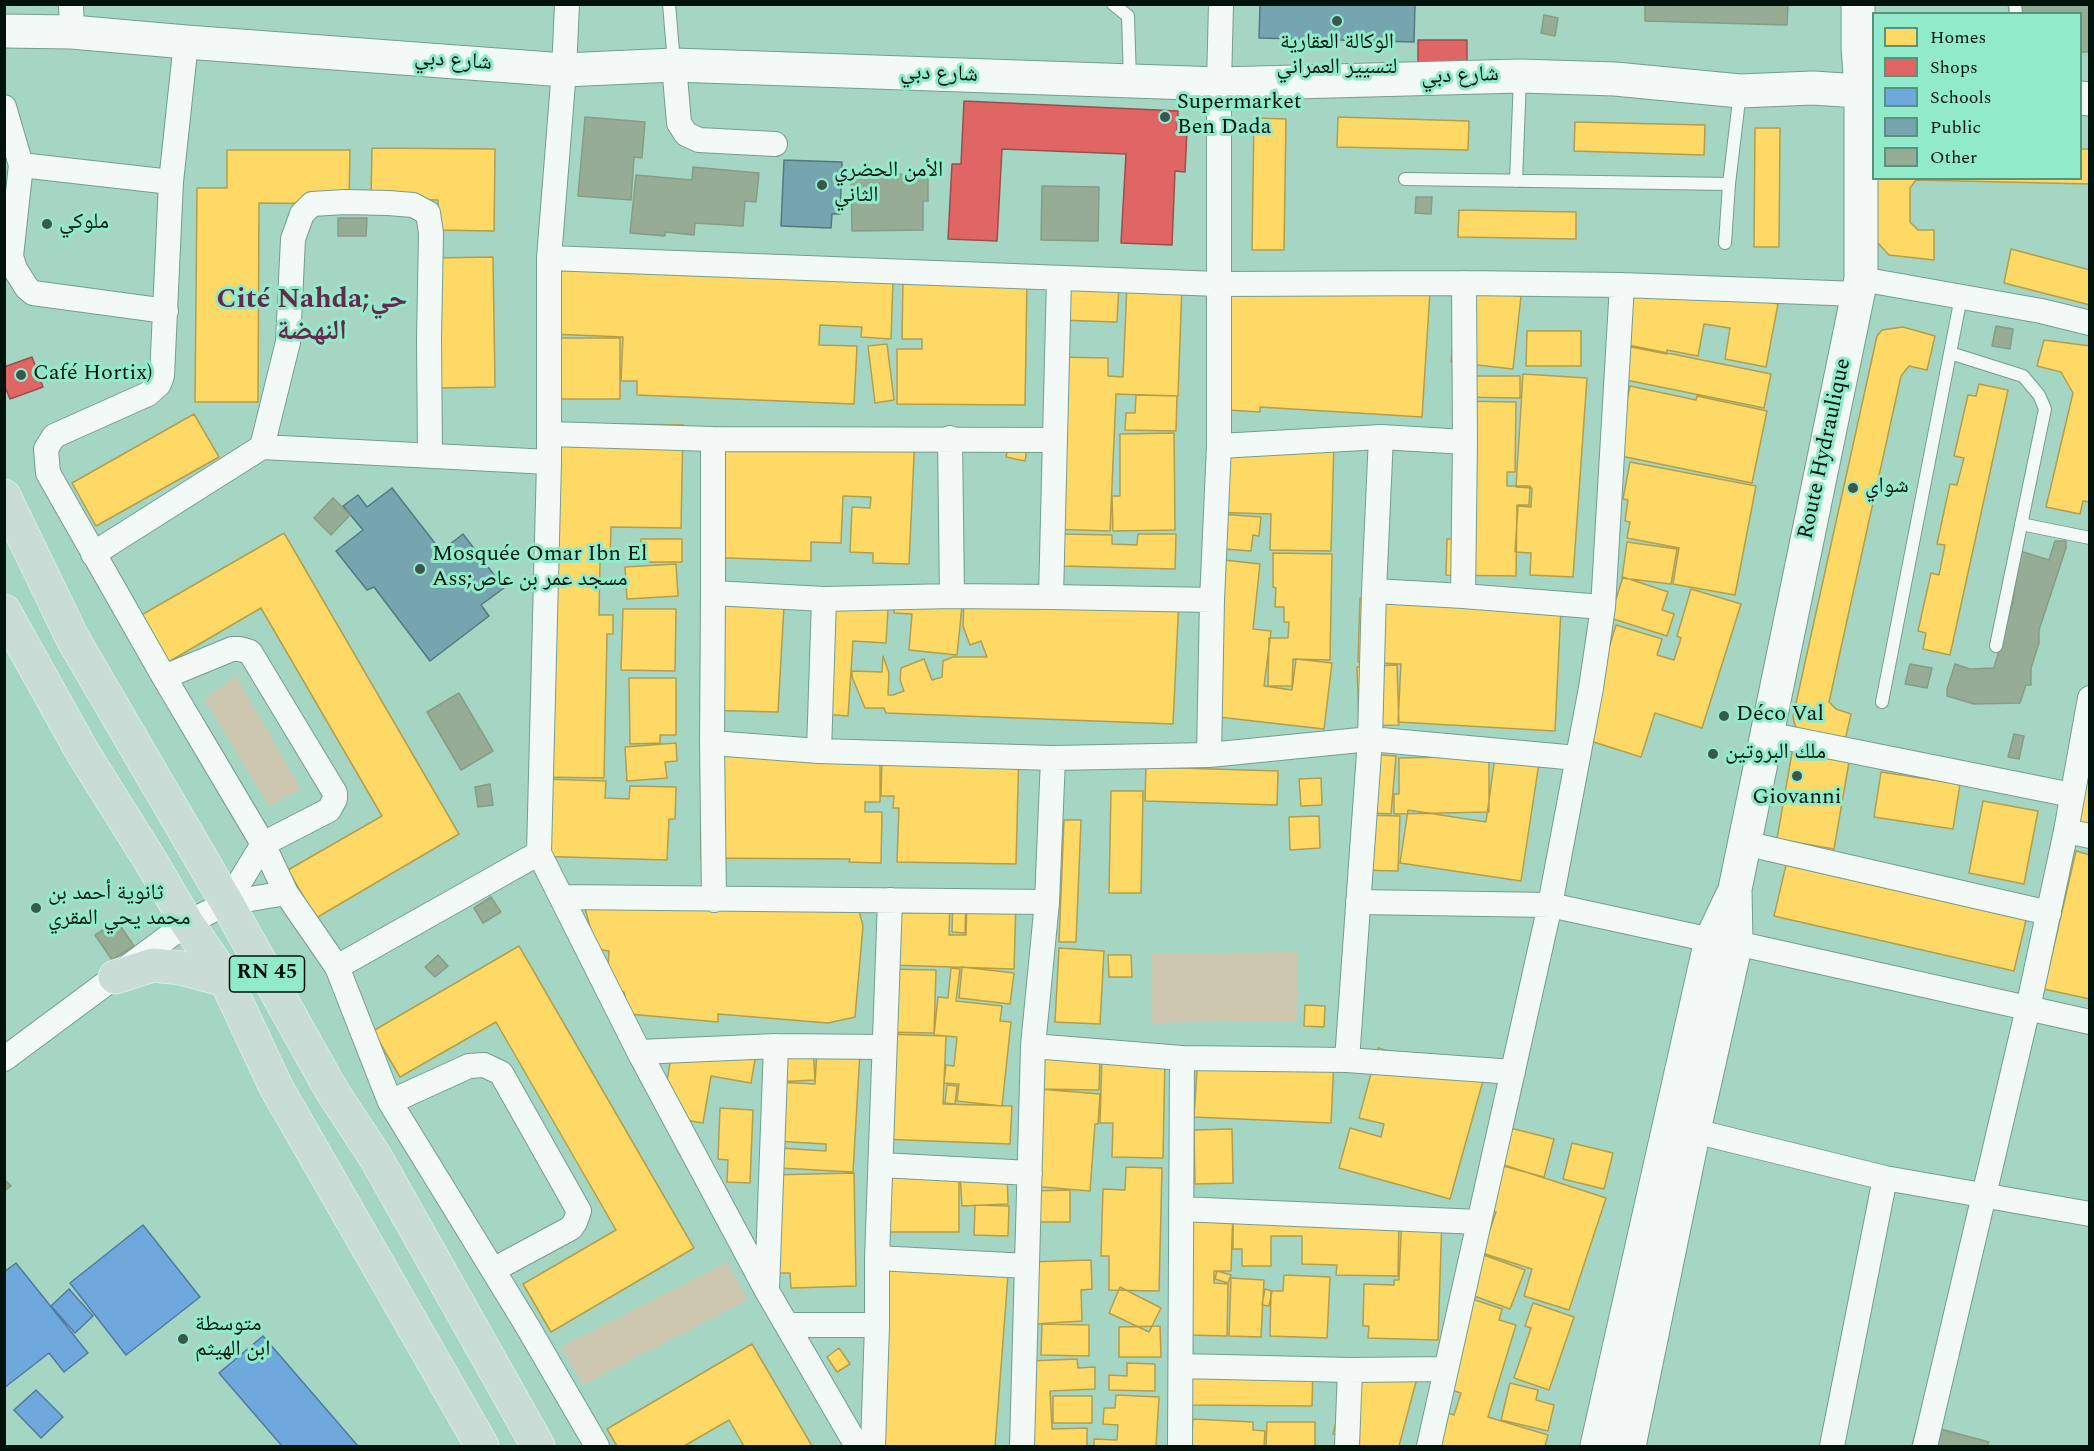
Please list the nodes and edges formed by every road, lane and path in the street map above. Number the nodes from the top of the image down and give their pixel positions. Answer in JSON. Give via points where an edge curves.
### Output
{"nodes":[{"id":1,"x":567,"y":4,"type":"edge"},
{"id":2,"x":669,"y":4,"type":"edge"},
{"id":3,"x":1113,"y":4,"type":"edge"},
{"id":4,"x":1221,"y":4,"type":"edge"},
{"id":5,"x":1858,"y":4,"type":"edge"},
{"id":6,"x":72,"y":18,"type":"edge"},
{"id":7,"x":4,"y":31,"type":"edge"},
{"id":8,"x":186,"y":42,"type":"junction"},
{"id":9,"x":674,"y":65,"type":"junction"},
{"id":10,"x":564,"y":70,"type":"junction"},
{"id":11,"x":1520,"y":76,"type":"junction"},
{"id":12,"x":1130,"y":82,"type":"junction"},
{"id":13,"x":1219,"y":84,"type":"junction"},
{"id":14,"x":1740,"y":91,"type":"junction"},
{"id":15,"x":1867,"y":92,"type":"edge"},
{"id":16,"x":4,"y":107,"type":"edge"},
{"id":17,"x":775,"y":144,"type":"dead end"},
{"id":18,"x":21,"y":165,"type":"junction"},
{"id":19,"x":1405,"y":179,"type":"dead end"},
{"id":20,"x":1516,"y":181,"type":"junction"},
{"id":21,"x":171,"y":182,"type":"junction"},
{"id":22,"x":1729,"y":184,"type":"junction"},
{"id":23,"x":1725,"y":243,"type":"dead end"},
{"id":24,"x":549,"y":258,"type":"junction"},
{"id":25,"x":1059,"y":279,"type":"junction"},
{"id":26,"x":1464,"y":283,"type":"junction"},
{"id":27,"x":1218,"y":284,"type":"junction"},
{"id":28,"x":1622,"y":285,"type":"junction"},
{"id":29,"x":1859,"y":287,"type":"junction"},
{"id":30,"x":1961,"y":297,"type":"junction"},
{"id":31,"x":166,"y":311,"type":"junction"},
{"id":32,"x":2090,"y":323,"type":"edge"},
{"id":33,"x":1950,"y":353,"type":"junction"},
{"id":34,"x":549,"y":434,"type":"junction"},
{"id":35,"x":1382,"y":437,"type":"junction"},
{"id":36,"x":950,"y":438,"type":"junction"},
{"id":37,"x":713,"y":439,"type":"junction"},
{"id":38,"x":1054,"y":440,"type":"junction"},
{"id":39,"x":1465,"y":442,"type":"junction"},
{"id":40,"x":1219,"y":446,"type":"junction"},
{"id":41,"x":262,"y":447,"type":"junction"},
{"id":42,"x":430,"y":455,"type":"junction"},
{"id":43,"x":549,"y":462,"type":"junction"},
{"id":44,"x":4,"y":496,"type":"edge"},
{"id":45,"x":2021,"y":524,"type":"junction"},
{"id":46,"x":2090,"y":538,"type":"edge"},
{"id":47,"x":93,"y":554,"type":"junction"},
{"id":48,"x":1374,"y":591,"type":"junction"},
{"id":49,"x":713,"y":593,"type":"junction"},
{"id":50,"x":952,"y":596,"type":"junction"},
{"id":51,"x":1463,"y":596,"type":"junction"},
{"id":52,"x":1051,"y":597,"type":"junction"},
{"id":53,"x":824,"y":599,"type":"junction"},
{"id":54,"x":1212,"y":600,"type":"junction"},
{"id":55,"x":1603,"y":607,"type":"junction"},
{"id":56,"x":4,"y":611,"type":"edge"},
{"id":57,"x":1996,"y":646,"type":"dead end"},
{"id":58,"x":164,"y":677,"type":"junction"},
{"id":59,"x":2090,"y":698,"type":"edge"},
{"id":60,"x":1882,"y":702,"type":"dead end"},
{"id":61,"x":1767,"y":734,"type":"junction"},
{"id":62,"x":1370,"y":739,"type":"junction"},
{"id":63,"x":712,"y":743,"type":"junction"},
{"id":64,"x":819,"y":751,"type":"junction"},
{"id":65,"x":1209,"y":755,"type":"junction"},
{"id":66,"x":1053,"y":758,"type":"junction"},
{"id":67,"x":1577,"y":758,"type":"junction"},
{"id":68,"x":2072,"y":795,"type":"junction"},
{"id":69,"x":2078,"y":833,"type":"edge"},
{"id":70,"x":1744,"y":843,"type":"junction"},
{"id":71,"x":262,"y":844,"type":"junction"},
{"id":72,"x":539,"y":853,"type":"junction"},
{"id":73,"x":286,"y":893,"type":"junction"},
{"id":74,"x":562,"y":897,"type":"junction"},
{"id":75,"x":714,"y":900,"type":"junction"},
{"id":76,"x":890,"y":900,"type":"junction"},
{"id":77,"x":1047,"y":902,"type":"junction"},
{"id":78,"x":1358,"y":902,"type":"junction"},
{"id":79,"x":227,"y":903,"type":"junction"},
{"id":80,"x":1550,"y":905,"type":"junction"},
{"id":81,"x":2049,"y":913,"type":"junction"},
{"id":82,"x":187,"y":923,"type":"junction"},
{"id":83,"x":1723,"y":942,"type":"junction"},
{"id":84,"x":337,"y":967,"type":"junction"},
{"id":85,"x":115,"y":977,"type":"junction"},
{"id":86,"x":226,"y":981,"type":"junction"},
{"id":87,"x":2028,"y":1008,"type":"junction"},
{"id":88,"x":2090,"y":1022,"type":"edge"},
{"id":89,"x":776,"y":1046,"type":"junction"},
{"id":90,"x":1033,"y":1046,"type":"junction"},
{"id":91,"x":884,"y":1047,"type":"junction"},
{"id":92,"x":639,"y":1052,"type":"junction"},
{"id":93,"x":1182,"y":1058,"type":"junction"},
{"id":94,"x":4,"y":1059,"type":"edge"},
{"id":95,"x":1347,"y":1060,"type":"junction"},
{"id":96,"x":1513,"y":1072,"type":"junction"},
{"id":97,"x":390,"y":1102,"type":"junction"},
{"id":98,"x":1682,"y":1127,"type":"junction"},
{"id":99,"x":881,"y":1166,"type":"junction"},
{"id":100,"x":1030,"y":1173,"type":"junction"},
{"id":101,"x":1885,"y":1178,"type":"junction"},
{"id":102,"x":1983,"y":1196,"type":"junction"},
{"id":103,"x":1181,"y":1209,"type":"junction"},
{"id":104,"x":2090,"y":1214,"type":"edge"},
{"id":105,"x":1479,"y":1222,"type":"junction"},
{"id":106,"x":877,"y":1258,"type":"junction"},
{"id":107,"x":1027,"y":1266,"type":"junction"},
{"id":108,"x":492,"y":1270,"type":"junction"},
{"id":109,"x":767,"y":1290,"type":"junction"},
{"id":110,"x":787,"y":1324,"type":"junction"},
{"id":111,"x":877,"y":1325,"type":"junction"},
{"id":112,"x":1181,"y":1366,"type":"junction"},
{"id":113,"x":1445,"y":1369,"type":"junction"},
{"id":114,"x":1350,"y":1370,"type":"junction"},
{"id":115,"x":482,"y":1446,"type":"edge"},
{"id":116,"x":538,"y":1446,"type":"edge"},
{"id":117,"x":597,"y":1446,"type":"edge"},
{"id":118,"x":857,"y":1446,"type":"edge"},
{"id":119,"x":873,"y":1446,"type":"edge"},
{"id":120,"x":1023,"y":1446,"type":"edge"},
{"id":121,"x":1180,"y":1446,"type":"edge"},
{"id":122,"x":1347,"y":1446,"type":"edge"},
{"id":123,"x":1429,"y":1446,"type":"edge"},
{"id":124,"x":1597,"y":1446,"type":"edge"},
{"id":125,"x":1629,"y":1446,"type":"edge"},
{"id":126,"x":1832,"y":1446,"type":"edge"},
{"id":127,"x":1925,"y":1446,"type":"edge"}],
"edges":[{"from":1,"to":10,"type":"street"},
{"from":2,"to":9,"type":"lane"},
{"from":3,"to":12,"type":"lane","via":[[1128,16]]},
{"from":4,"to":13,"type":"street"},
{"from":5,"to":15,"type":"main road","name":"Route Hydraulique","via":[[1858,46]]},
{"from":6,"to":7,"type":"main road","name":"شارع دبي"},
{"from":6,"to":8,"type":"main road","name":"شارع دبي"},
{"from":8,"to":10,"type":"main road","name":"شارع دبي"},
{"from":8,"to":21,"type":"street"},
{"from":9,"to":10,"type":"main road","name":"شارع دبي"},
{"from":9,"to":12,"type":"main road","name":"شارع دبي"},
{"from":9,"to":17,"type":"street","via":[[679,123],[686,134],[699,140]]},
{"from":10,"to":24,"type":"street"},
{"from":11,"to":13,"type":"main road","name":"شارع دبي"},
{"from":11,"to":14,"type":"main road","name":"شارع دبي","via":[[1615,79]]},
{"from":11,"to":20,"type":"lane"},
{"from":12,"to":13,"type":"main road","name":"شارع دبي"},
{"from":13,"to":27,"type":"street"},
{"from":14,"to":15,"type":"main road","name":"شارع دبي","via":[[1813,88]]},
{"from":14,"to":22,"type":"lane"},
{"from":15,"to":29,"type":"main road","name":"Route Hydraulique"},
{"from":16,"to":18,"type":"street"},
{"from":18,"to":21,"type":"street"},
{"from":18,"to":31,"type":"street","via":[[11,256],[27,288],[33,293]]},
{"from":19,"to":20,"type":"lane"},
{"from":20,"to":22,"type":"lane"},
{"from":21,"to":31,"type":"street"},
{"from":22,"to":23,"type":"lane"},
{"from":24,"to":25,"type":"street"},
{"from":24,"to":34,"type":"street"},
{"from":25,"to":27,"type":"street"},
{"from":25,"to":38,"type":"street"},
{"from":26,"to":27,"type":"street"},
{"from":26,"to":28,"type":"street"},
{"from":26,"to":39,"type":"street"},
{"from":27,"to":40,"type":"street"},
{"from":28,"to":29,"type":"street"},
{"from":28,"to":55,"type":"street"},
{"from":29,"to":30,"type":"street"},
{"from":29,"to":61,"type":"main road","name":"Route Hydraulique"},
{"from":30,"to":32,"type":"street"},
{"from":30,"to":33,"type":"lane"},
{"from":31,"to":47,"type":"street","via":[[159,384],[148,394],[54,436],[46,449],[48,473]]},
{"from":33,"to":45,"type":"lane","via":[[2023,376],[2045,409]]},
{"from":33,"to":60,"type":"lane"},
{"from":34,"to":37,"type":"street"},
{"from":34,"to":43,"type":"street"},
{"from":35,"to":39,"type":"street"},
{"from":35,"to":40,"type":"street"},
{"from":35,"to":48,"type":"street"},
{"from":36,"to":37,"type":"street"},
{"from":36,"to":38,"type":"street"},
{"from":36,"to":50,"type":"street"},
{"from":37,"to":49,"type":"street"},
{"from":38,"to":52,"type":"street"},
{"from":39,"to":51,"type":"street"},
{"from":40,"to":54,"type":"street"},
{"from":41,"to":42,"type":"street"},
{"from":41,"to":42,"type":"street","via":[[288,342],[293,240],[302,214],[312,204],[388,203],[413,205],[428,213]]},
{"from":41,"to":47,"type":"street"},
{"from":42,"to":43,"type":"street"},
{"from":43,"to":72,"type":"street"},
{"from":44,"to":79,"type":"main road","number":"RN 45","via":[[73,639]]},
{"from":45,"to":46,"type":"lane"},
{"from":45,"to":57,"type":"lane"},
{"from":47,"to":58,"type":"street"},
{"from":48,"to":51,"type":"street"},
{"from":48,"to":62,"type":"street"},
{"from":49,"to":53,"type":"street"},
{"from":49,"to":63,"type":"street"},
{"from":50,"to":52,"type":"street"},
{"from":50,"to":53,"type":"street"},
{"from":51,"to":55,"type":"street"},
{"from":52,"to":54,"type":"street"},
{"from":53,"to":64,"type":"street"},
{"from":54,"to":65,"type":"street"},
{"from":55,"to":67,"type":"street"},
{"from":56,"to":82,"type":"main road","number":"RN 45","via":[[83,753]]},
{"from":58,"to":71,"type":"street"},
{"from":58,"to":71,"type":"street","via":[[232,649],[250,652],[335,794],[329,810]]},
{"from":59,"to":68,"type":"street"},
{"from":61,"to":68,"type":"street"},
{"from":61,"to":70,"type":"main road","name":"Route Hydraulique"},
{"from":62,"to":65,"type":"street"},
{"from":62,"to":67,"type":"street"},
{"from":62,"to":78,"type":"street"},
{"from":63,"to":64,"type":"street"},
{"from":63,"to":75,"type":"street"},
{"from":64,"to":66,"type":"street"},
{"from":65,"to":66,"type":"street"},
{"from":66,"to":77,"type":"street"},
{"from":67,"to":80,"type":"street"},
{"from":68,"to":69,"type":"street"},
{"from":69,"to":81,"type":"street"},
{"from":70,"to":81,"type":"street"},
{"from":70,"to":83,"type":"main road","name":"Route Hydraulique"},
{"from":71,"to":73,"type":"street"},
{"from":71,"to":79,"type":"street"},
{"from":72,"to":74,"type":"street"},
{"from":72,"to":84,"type":"street"},
{"from":73,"to":79,"type":"street"},
{"from":73,"to":84,"type":"street"},
{"from":74,"to":75,"type":"street"},
{"from":74,"to":92,"type":"street"},
{"from":75,"to":76,"type":"street"},
{"from":76,"to":77,"type":"street"},
{"from":76,"to":91,"type":"street"},
{"from":77,"to":90,"type":"street"},
{"from":78,"to":80,"type":"street"},
{"from":78,"to":95,"type":"street"},
{"from":79,"to":82,"type":"street"},
{"from":79,"to":116,"type":"main road","number":"RN 45"},
{"from":80,"to":83,"type":"street"},
{"from":80,"to":96,"type":"street"},
{"from":81,"to":87,"type":"street"},
{"from":82,"to":85,"type":"street"},
{"from":82,"to":86,"type":"main road","number":"RN 45"},
{"from":83,"to":87,"type":"street"},
{"from":83,"to":98,"type":"main road","name":"Route Hydraulique"},
{"from":84,"to":97,"type":"street"},
{"from":85,"to":86,"type":"main road","via":[[153,964]]},
{"from":85,"to":94,"type":"street"},
{"from":86,"to":115,"type":"main road","number":"RN 45","via":[[276,1088]]},
{"from":87,"to":88,"type":"street"},
{"from":87,"to":102,"type":"street"},
{"from":89,"to":91,"type":"street"},
{"from":89,"to":92,"type":"street"},
{"from":89,"to":109,"type":"street"},
{"from":90,"to":93,"type":"street"},
{"from":90,"to":100,"type":"street"},
{"from":91,"to":99,"type":"street"},
{"from":92,"to":109,"type":"street"},
{"from":93,"to":95,"type":"street"},
{"from":93,"to":103,"type":"street"},
{"from":95,"to":96,"type":"street"},
{"from":96,"to":105,"type":"street"},
{"from":97,"to":108,"type":"street"},
{"from":97,"to":108,"type":"street","via":[[469,1066],[484,1065],[501,1073],[579,1211],[571,1228]]},
{"from":98,"to":101,"type":"street"},
{"from":98,"to":124,"type":"main road"},
{"from":98,"to":125,"type":"main road"},
{"from":99,"to":100,"type":"street"},
{"from":99,"to":106,"type":"street"},
{"from":100,"to":107,"type":"street"},
{"from":101,"to":102,"type":"street"},
{"from":101,"to":126,"type":"street"},
{"from":102,"to":104,"type":"street"},
{"from":102,"to":127,"type":"street"},
{"from":103,"to":105,"type":"street"},
{"from":103,"to":112,"type":"street"},
{"from":105,"to":113,"type":"street"},
{"from":106,"to":107,"type":"street"},
{"from":106,"to":111,"type":"street"},
{"from":107,"to":120,"type":"street"},
{"from":108,"to":117,"type":"street"},
{"from":109,"to":110,"type":"street"},
{"from":110,"to":111,"type":"street"},
{"from":110,"to":118,"type":"street"},
{"from":111,"to":119,"type":"street"},
{"from":112,"to":114,"type":"street"},
{"from":112,"to":121,"type":"street"},
{"from":113,"to":114,"type":"street"},
{"from":113,"to":123,"type":"street"},
{"from":114,"to":122,"type":"street"}]}
